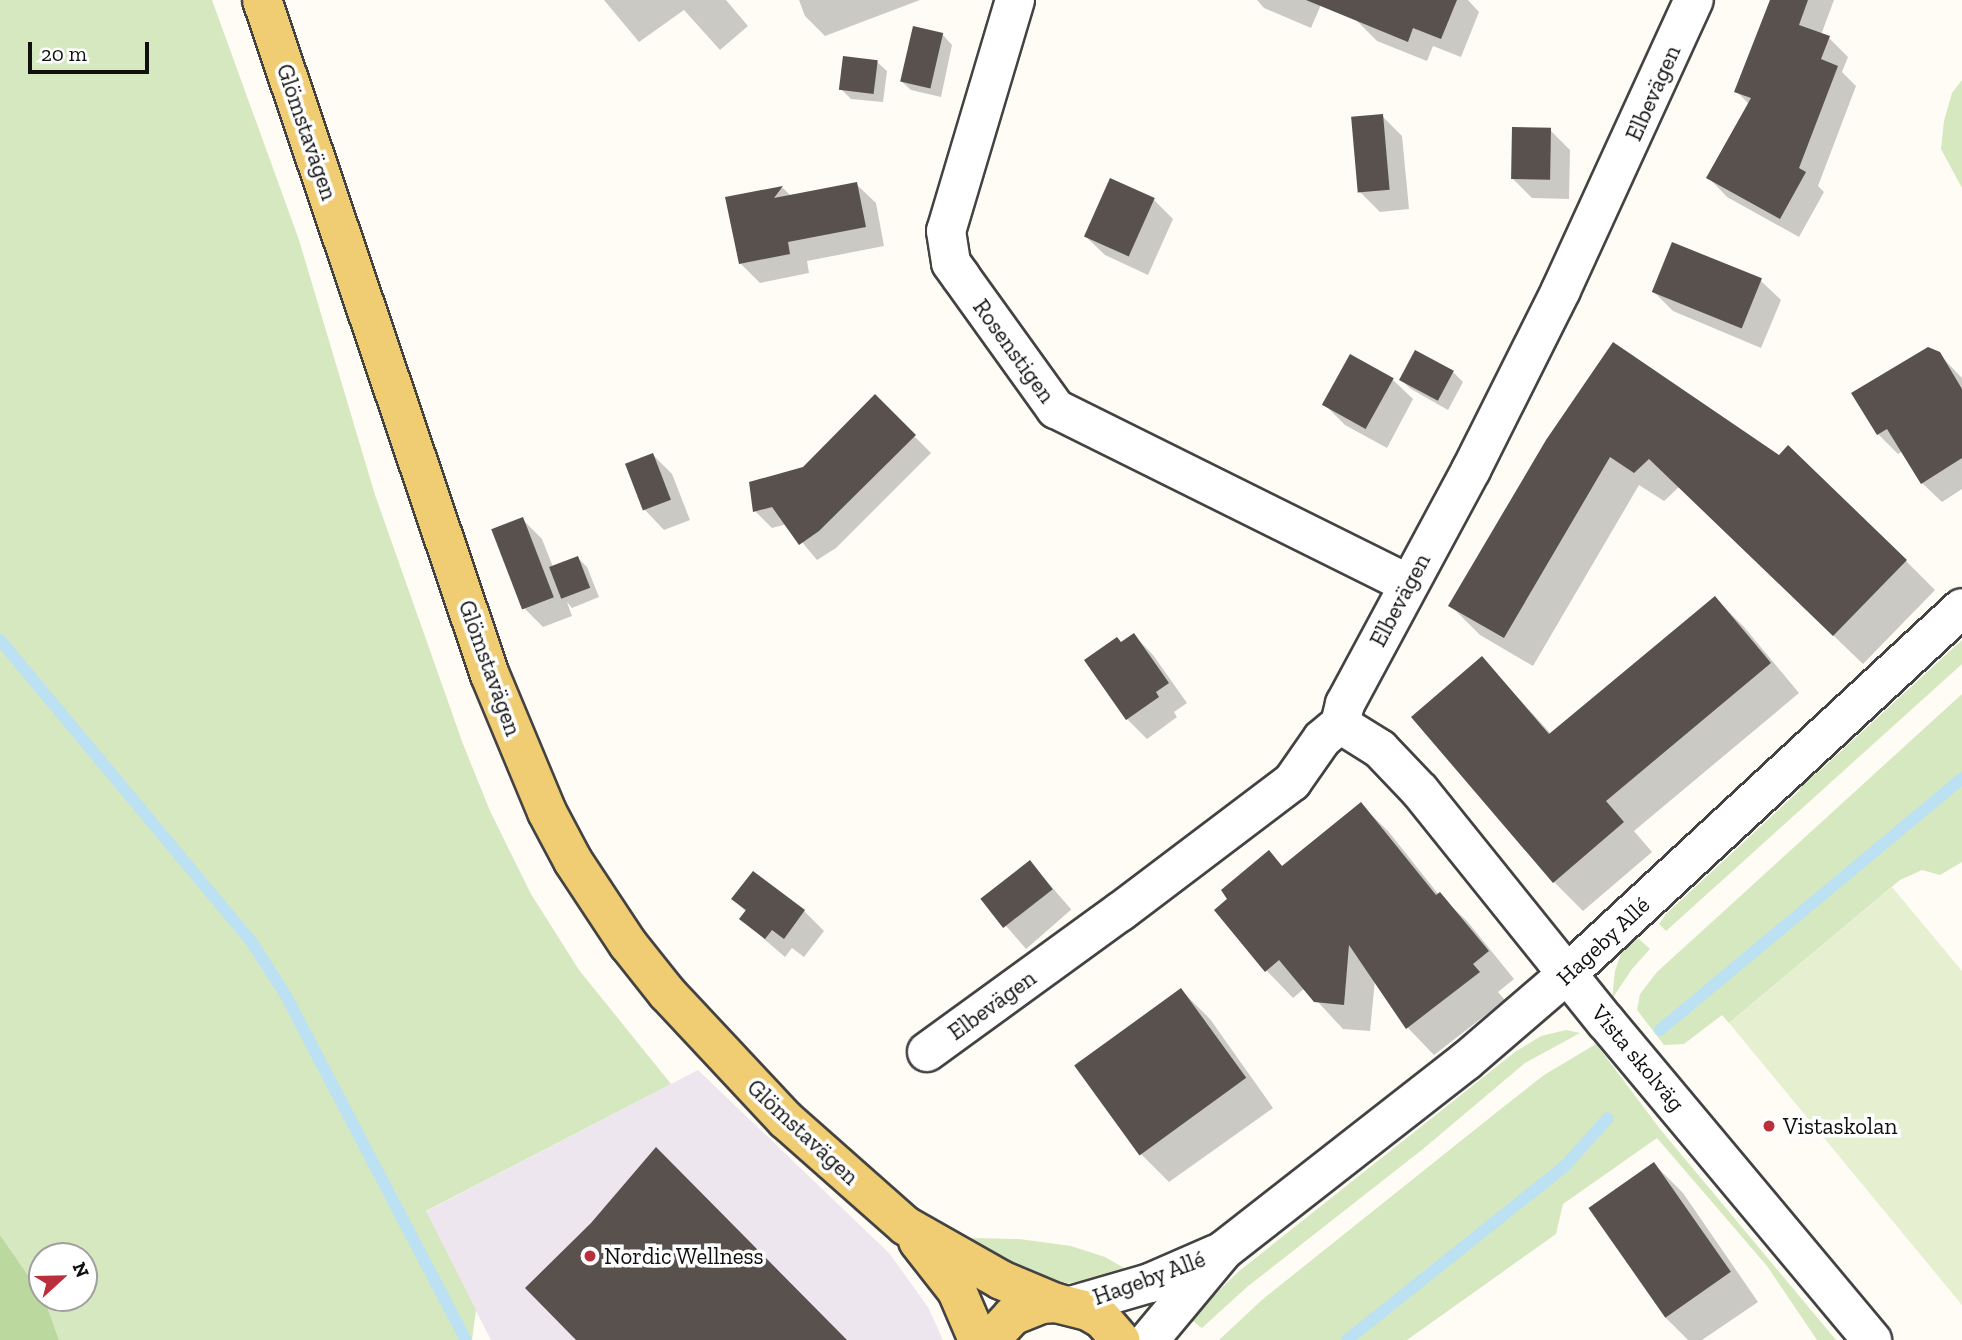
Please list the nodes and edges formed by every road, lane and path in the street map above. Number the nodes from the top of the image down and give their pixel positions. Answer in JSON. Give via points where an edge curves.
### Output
{"nodes":[{"id":1,"x":262,"y":0,"type":"edge"},
{"id":2,"x":1015,"y":0,"type":"edge"},
{"id":3,"x":1694,"y":0,"type":"edge"},
{"id":4,"x":1408,"y":584,"type":"junction"},
{"id":5,"x":1962,"y":608,"type":"edge"},
{"id":6,"x":1340,"y":724,"type":"junction"},
{"id":7,"x":1567,"y":974,"type":"junction"},
{"id":8,"x":927,"y":1052,"type":"dead end"},
{"id":9,"x":906,"y":1226,"type":"junction"},
{"id":10,"x":1224,"y":1250,"type":"junction"},
{"id":11,"x":1065,"y":1304,"type":"junction"},
{"id":12,"x":978,"y":1340,"type":"edge"},
{"id":13,"x":990,"y":1340,"type":"edge"},
{"id":14,"x":1120,"y":1340,"type":"edge"},
{"id":15,"x":1149,"y":1340,"type":"edge"},
{"id":16,"x":1872,"y":1340,"type":"edge"}],
"edges":[{"from":1,"to":9,"type":"main road","name":"Glömstavägen","via":[[490,675],[547,812],[599,902],[667,993],[786,1120]]},
{"from":2,"to":4,"type":"street","name":"Rosenstigen","via":[[946,231],[951,263],[1056,410]]},
{"from":3,"to":4,"type":"street","name":"Elbevägen","via":[[1562,290]]},
{"from":4,"to":6,"type":"street","name":"Elbevägen","via":[[1345,704]]},
{"from":5,"to":7,"type":"street","name":"Hageby Allé"},
{"from":6,"to":7,"type":"street","name":"Vista skolväg","via":[[1380,749],[1420,791]]},
{"from":6,"to":8,"type":"street","name":"Elbevägen","via":[[1322,739],[1292,782]]},
{"from":7,"to":10,"type":"street","name":"Hageby Allé","via":[[1466,1061]]},
{"from":7,"to":16,"type":"street","name":"Vista skolväg"},
{"from":9,"to":11,"type":"main road","name":"Glömstavägen","via":[[1001,1280]]},
{"from":9,"to":12,"type":"main road","name":"Glömstavägen","via":[[957,1291]]},
{"from":10,"to":11,"type":"street","name":"Hageby Allé","via":[[1150,1283]]},
{"from":10,"to":15,"type":"street","name":"Hageby Allé"},
{"from":11,"to":13,"type":"main road","via":[[1041,1304],[1012,1316]]},
{"from":11,"to":14,"type":"main road","name":"Glömstavägen","via":[[1102,1319]]}]}
